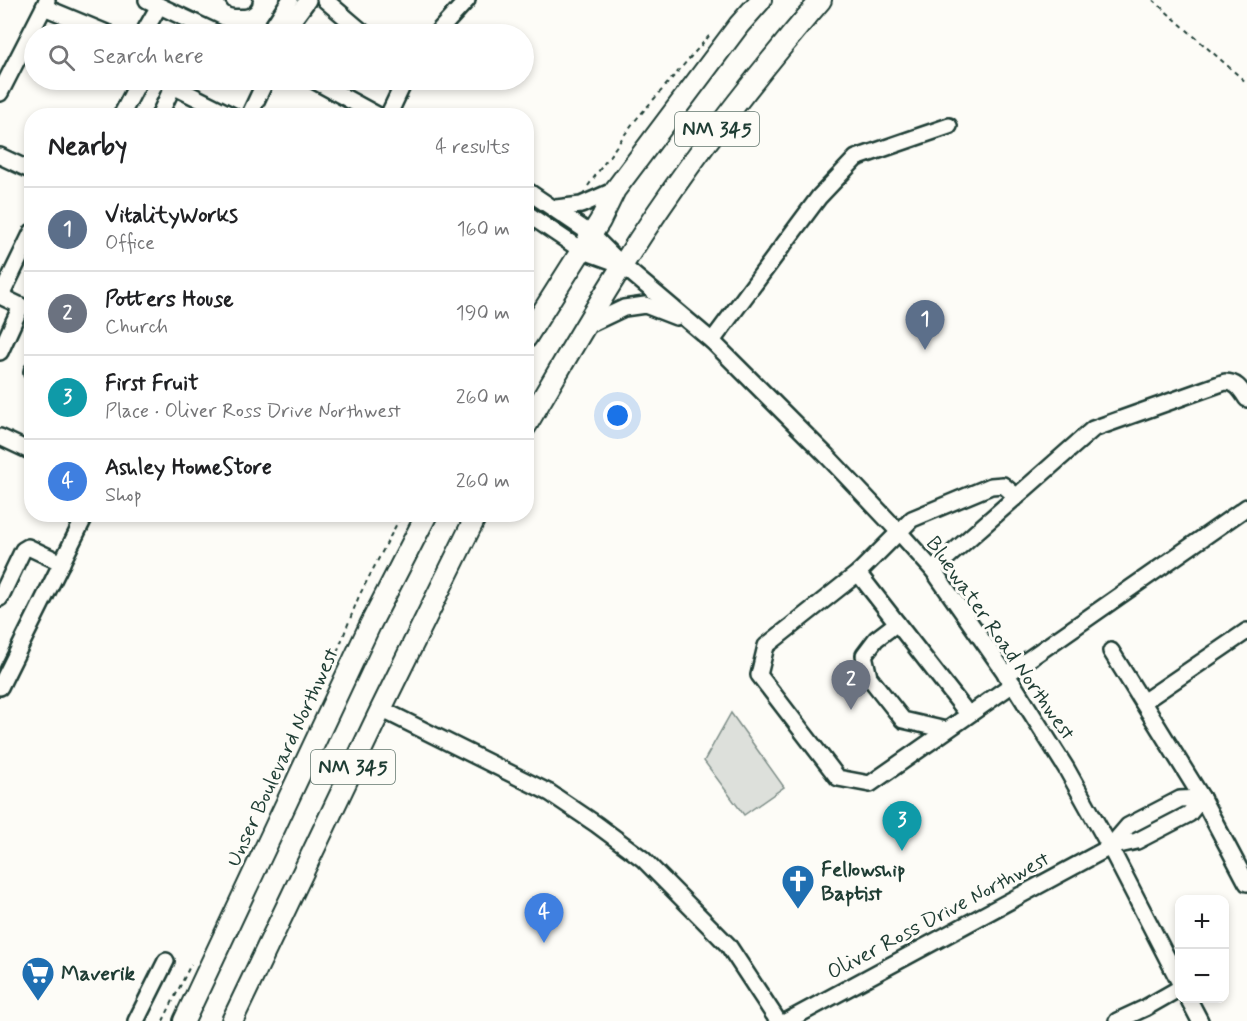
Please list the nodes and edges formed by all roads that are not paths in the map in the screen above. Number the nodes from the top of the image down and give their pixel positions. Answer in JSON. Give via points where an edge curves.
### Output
{"nodes":[{"id":1,"x":234,"y":0,"type":"edge"},
{"id":2,"x":244,"y":0,"type":"edge"},
{"id":3,"x":290,"y":0,"type":"edge"},
{"id":4,"x":308,"y":0,"type":"edge"},
{"id":5,"x":325,"y":0,"type":"edge"},
{"id":6,"x":467,"y":0,"type":"edge"},
{"id":7,"x":761,"y":0,"type":"edge"},
{"id":8,"x":821,"y":0,"type":"edge"},
{"id":9,"x":45,"y":3,"type":"edge"},
{"id":10,"x":153,"y":3,"type":"edge"},
{"id":11,"x":34,"y":24,"type":"edge"},
{"id":12,"x":88,"y":24,"type":"edge"},
{"id":13,"x":146,"y":24,"type":"edge"},
{"id":14,"x":198,"y":24,"type":"edge"},
{"id":15,"x":274,"y":24,"type":"edge"},
{"id":16,"x":290,"y":24,"type":"edge"},
{"id":17,"x":353,"y":24,"type":"edge"},
{"id":18,"x":445,"y":24,"type":"edge"},
{"id":19,"x":24,"y":45,"type":"edge"},
{"id":20,"x":135,"y":90,"type":"edge"},
{"id":21,"x":171,"y":90,"type":"edge"},
{"id":22,"x":181,"y":90,"type":"edge"},
{"id":23,"x":261,"y":90,"type":"edge"},
{"id":24,"x":331,"y":90,"type":"edge"},
{"id":25,"x":400,"y":90,"type":"edge"},
{"id":26,"x":0,"y":93,"type":"edge"},
{"id":27,"x":126,"y":108,"type":"edge"},
{"id":28,"x":163,"y":108,"type":"edge"},
{"id":29,"x":217,"y":108,"type":"edge"},
{"id":30,"x":253,"y":108,"type":"edge"},
{"id":31,"x":364,"y":108,"type":"edge"},
{"id":32,"x":392,"y":108,"type":"edge"},
{"id":33,"x":949,"y":126,"type":"dead end"},
{"id":34,"x":0,"y":156,"type":"edge"},
{"id":35,"x":24,"y":167,"type":"edge"},
{"id":36,"x":615,"y":190,"type":"junction"},
{"id":37,"x":534,"y":195,"type":"edge"},
{"id":38,"x":556,"y":208,"type":"junction"},
{"id":39,"x":534,"y":217,"type":"edge"},
{"id":40,"x":586,"y":242,"type":"junction"},
{"id":41,"x":24,"y":248,"type":"edge"},
{"id":42,"x":622,"y":265,"type":"junction"},
{"id":43,"x":0,"y":296,"type":"edge"},
{"id":44,"x":686,"y":320,"type":"junction"},
{"id":45,"x":534,"y":325,"type":"edge"},
{"id":46,"x":584,"y":327,"type":"junction"},
{"id":47,"x":712,"y":341,"type":"junction"},
{"id":48,"x":0,"y":352,"type":"edge"},
{"id":49,"x":1247,"y":399,"type":"edge"},
{"id":50,"x":534,"y":412,"type":"edge"},
{"id":51,"x":0,"y":437,"type":"edge"},
{"id":52,"x":24,"y":448,"type":"edge"},
{"id":53,"x":1017,"y":497,"type":"junction"},
{"id":54,"x":1247,"y":507,"type":"edge"},
{"id":55,"x":82,"y":522,"type":"edge"},
{"id":56,"x":423,"y":522,"type":"edge"},
{"id":57,"x":473,"y":522,"type":"edge"},
{"id":58,"x":899,"y":532,"type":"junction"},
{"id":59,"x":62,"y":562,"type":"junction"},
{"id":60,"x":933,"y":570,"type":"junction"},
{"id":61,"x":858,"y":573,"type":"junction"},
{"id":62,"x":0,"y":598,"type":"edge"},
{"id":63,"x":897,"y":623,"type":"junction"},
{"id":64,"x":1247,"y":631,"type":"edge"},
{"id":65,"x":1111,"y":651,"type":"dead end"},
{"id":66,"x":1009,"y":680,"type":"junction"},
{"id":67,"x":0,"y":687,"type":"edge"},
{"id":68,"x":1143,"y":702,"type":"junction"},
{"id":69,"x":381,"y":709,"type":"junction"},
{"id":70,"x":968,"y":714,"type":"junction"},
{"id":71,"x":946,"y":730,"type":"junction"},
{"id":72,"x":1202,"y":798,"type":"junction"},
{"id":73,"x":1110,"y":847,"type":"junction"},
{"id":74,"x":1247,"y":883,"type":"edge"},
{"id":75,"x":166,"y":960,"type":"dead end"},
{"id":76,"x":1175,"y":977,"type":"edge"},
{"id":77,"x":1175,"y":988,"type":"edge"},
{"id":78,"x":1190,"y":1003,"type":"edge"},
{"id":79,"x":1143,"y":1015,"type":"edge"},
{"id":80,"x":136,"y":1021,"type":"edge"},
{"id":81,"x":184,"y":1021,"type":"edge"},
{"id":82,"x":232,"y":1021,"type":"edge"},
{"id":83,"x":778,"y":1021,"type":"edge"},
{"id":84,"x":787,"y":1021,"type":"edge"},
{"id":85,"x":1117,"y":1021,"type":"edge"},
{"id":86,"x":1200,"y":1021,"type":"edge"}],
"edges":[{"from":1,"to":2,"type":"street"},
{"from":3,"to":15,"type":"street"},
{"from":4,"to":16,"type":"street"},
{"from":5,"to":17,"type":"street"},
{"from":6,"to":18,"type":"street"},
{"from":7,"to":36,"type":"main road","number":"NM 345"},
{"from":8,"to":42,"type":"main road","number":"NM 345","via":[[727,115]]},
{"from":9,"to":11,"type":"street"},
{"from":9,"to":12,"type":"street"},
{"from":10,"to":13,"type":"street"},
{"from":10,"to":14,"type":"street"},
{"from":19,"to":26,"type":"street"},
{"from":20,"to":27,"type":"street"},
{"from":21,"to":28,"type":"street"},
{"from":22,"to":29,"type":"street"},
{"from":23,"to":30,"type":"street"},
{"from":24,"to":31,"type":"street"},
{"from":25,"to":32,"type":"street"},
{"from":33,"to":47,"type":"street","via":[[856,158],[819,197]]},
{"from":34,"to":35,"type":"street"},
{"from":36,"to":38,"type":"street","via":[[581,205]]},
{"from":36,"to":40,"type":"main road","number":"NM 345"},
{"from":37,"to":38,"type":"street","name":"Bluewater Road Northwest"},
{"from":38,"to":40,"type":"street","name":"Bluewater Road Northwest"},
{"from":39,"to":40,"type":"street","name":"Bluewater Road Northwest"},
{"from":40,"to":42,"type":"street","name":"Bluewater Road Northwest"},
{"from":40,"to":45,"type":"main road","number":"NM 345"},
{"from":41,"to":43,"type":"street"},
{"from":42,"to":44,"type":"street","name":"Bluewater Road Northwest"},
{"from":42,"to":46,"type":"main road","number":"NM 345"},
{"from":43,"to":48,"type":"street","via":[[21,306]]},
{"from":44,"to":46,"type":"street","via":[[645,305],[624,308]]},
{"from":44,"to":47,"type":"street","name":"Bluewater Road Northwest"},
{"from":46,"to":50,"type":"main road","number":"NM 345"},
{"from":47,"to":58,"type":"street","name":"Bluewater Road Northwest"},
{"from":49,"to":53,"type":"street","via":[[1237,385],[1226,382],[1093,429]]},
{"from":51,"to":52,"type":"street"},
{"from":53,"to":58,"type":"street","via":[[1003,485],[991,486],[912,519]]},
{"from":53,"to":60,"type":"street"},
{"from":54,"to":66,"type":"street"},
{"from":55,"to":59,"type":"street"},
{"from":56,"to":81,"type":"main road","name":"Unser Boulevard Northwest","number":"NM 345"},
{"from":57,"to":69,"type":"main road","number":"NM 345"},
{"from":58,"to":60,"type":"street","name":"Bluewater Road Northwest"},
{"from":58,"to":61,"type":"street"},
{"from":59,"to":62,"type":"street","via":[[28,547]]},
{"from":59,"to":67,"type":"street"},
{"from":60,"to":66,"type":"street","name":"Bluewater Road Northwest"},
{"from":61,"to":63,"type":"street"},
{"from":61,"to":71,"type":"street","via":[[766,646],[759,675],[838,778],[870,784]]},
{"from":63,"to":70,"type":"street"},
{"from":63,"to":71,"type":"street","via":[[876,639],[864,655],[869,677],[903,720]]},
{"from":64,"to":68,"type":"street"},
{"from":65,"to":68,"type":"street"},
{"from":66,"to":70,"type":"street"},
{"from":66,"to":73,"type":"street","name":"Bluewater Road Northwest","via":[[1066,768]]},
{"from":68,"to":72,"type":"street"},
{"from":69,"to":82,"type":"main road","number":"NM 345"},
{"from":69,"to":83,"type":"street","via":[[550,793],[643,859],[728,945]]},
{"from":70,"to":71,"type":"street"},
{"from":72,"to":73,"type":"street","name":"Oliver Ross Drive Northwest","via":[[1189,814],[1137,841]]},
{"from":72,"to":74,"type":"street"},
{"from":73,"to":76,"type":"street","name":"Bluewater Road Northwest"},
{"from":73,"to":84,"type":"street","name":"Oliver Ross Drive Northwest"},
{"from":75,"to":80,"type":"street"},
{"from":77,"to":79,"type":"street"},
{"from":78,"to":86,"type":"street"},
{"from":79,"to":85,"type":"street"}]}
